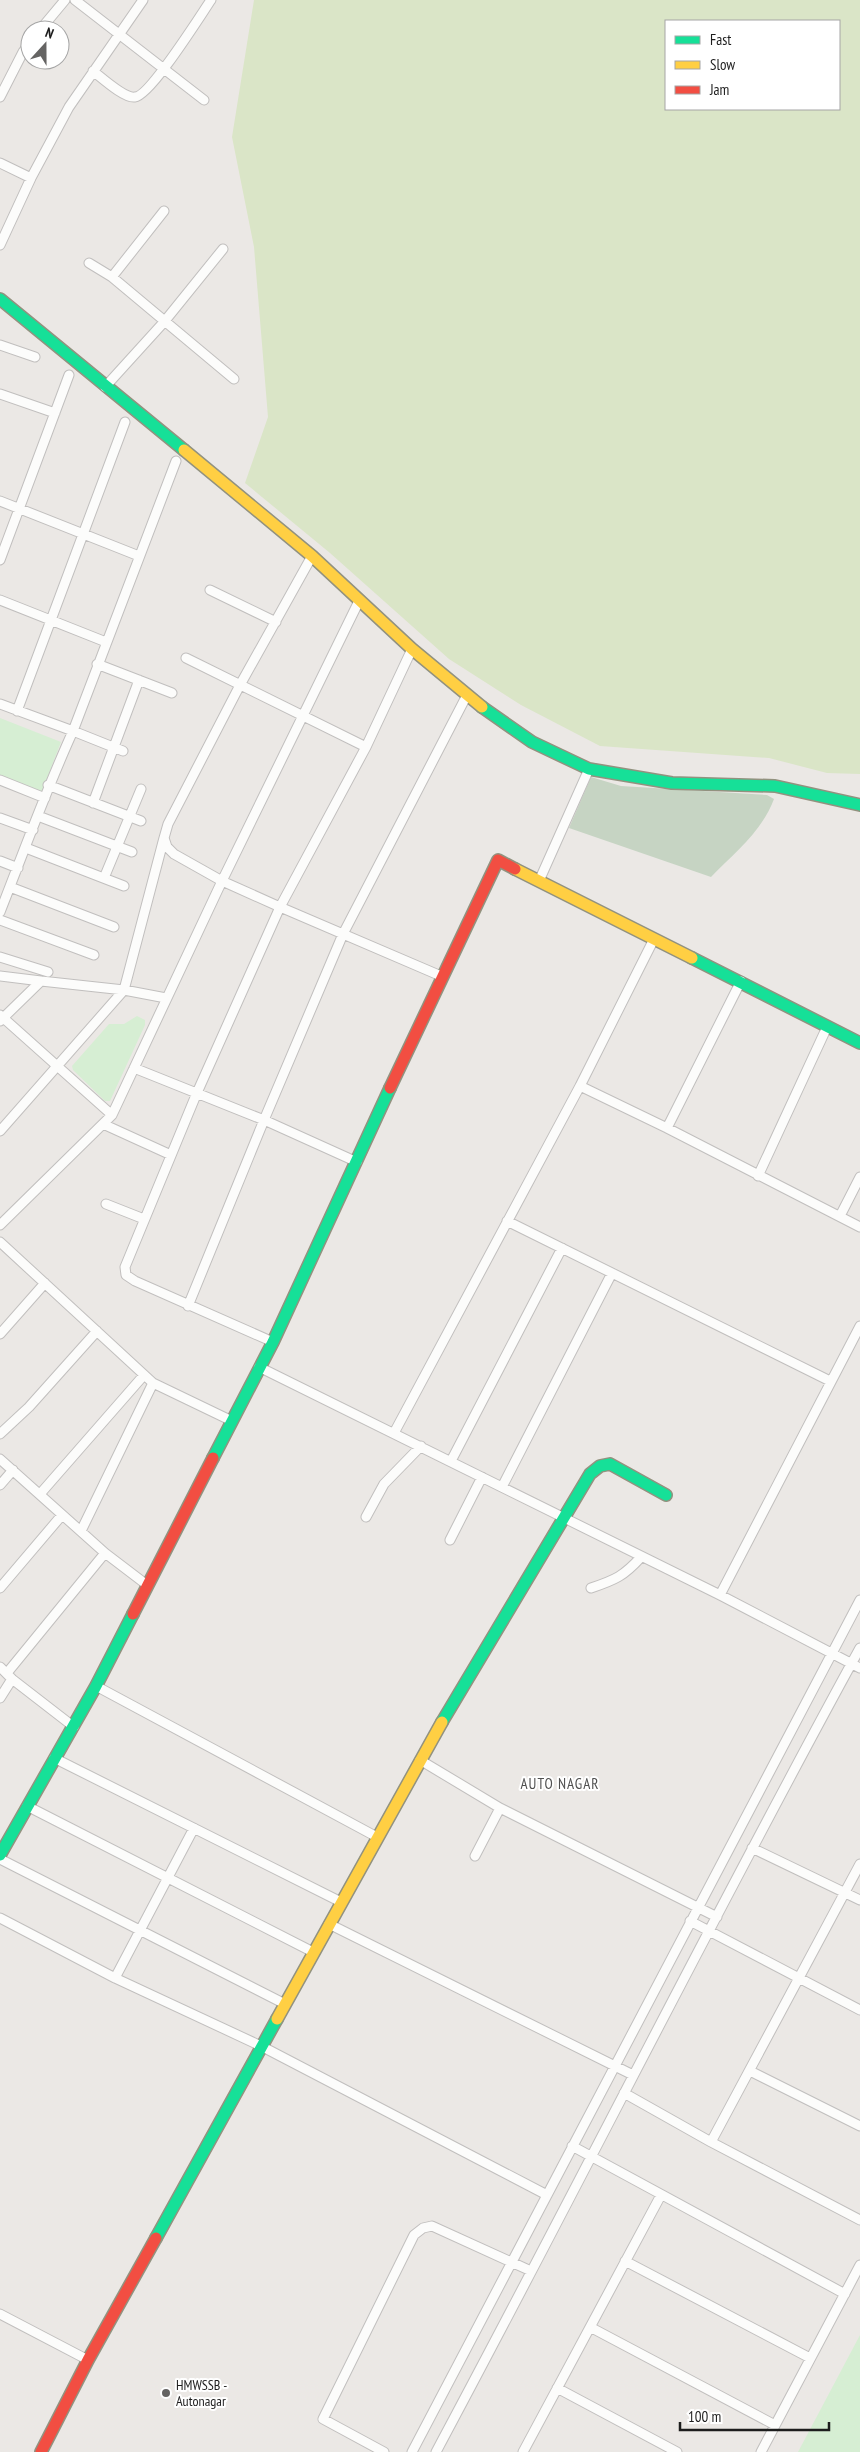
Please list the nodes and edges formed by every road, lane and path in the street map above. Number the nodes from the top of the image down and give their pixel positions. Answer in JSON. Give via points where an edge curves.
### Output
{"nodes":[{"id":1,"x":65,"y":0,"type":"edge"},
{"id":2,"x":75,"y":0,"type":"edge"},
{"id":3,"x":143,"y":0,"type":"edge"},
{"id":4,"x":211,"y":0,"type":"edge"},
{"id":5,"x":48,"y":20,"type":"edge"},
{"id":6,"x":118,"y":35,"type":"junction"},
{"id":7,"x":20,"y":56,"type":"edge"},
{"id":8,"x":164,"y":69,"type":"junction"},
{"id":9,"x":93,"y":71,"type":"junction"},
{"id":10,"x":0,"y":96,"type":"edge"},
{"id":11,"x":204,"y":100,"type":"dead end"},
{"id":12,"x":0,"y":163,"type":"edge"},
{"id":13,"x":30,"y":178,"type":"junction"},
{"id":14,"x":164,"y":211,"type":"dead end"},
{"id":15,"x":0,"y":245,"type":"edge"},
{"id":16,"x":223,"y":250,"type":"dead end"},
{"id":17,"x":89,"y":264,"type":"dead end"},
{"id":18,"x":112,"y":277,"type":"junction"},
{"id":19,"x":0,"y":300,"type":"edge"},
{"id":20,"x":164,"y":322,"type":"junction"},
{"id":21,"x":0,"y":344,"type":"edge"},
{"id":22,"x":35,"y":357,"type":"dead end"},
{"id":23,"x":69,"y":376,"type":"dead end"},
{"id":24,"x":234,"y":379,"type":"dead end"},
{"id":25,"x":105,"y":387,"type":"junction"},
{"id":26,"x":0,"y":394,"type":"edge"},
{"id":27,"x":55,"y":413,"type":"junction"},
{"id":28,"x":125,"y":422,"type":"dead end"},
{"id":29,"x":176,"y":461,"type":"dead end"},
{"id":30,"x":0,"y":502,"type":"edge"},
{"id":31,"x":19,"y":508,"type":"junction"},
{"id":32,"x":83,"y":535,"type":"junction"},
{"id":33,"x":139,"y":556,"type":"junction"},
{"id":34,"x":312,"y":556,"type":"junction"},
{"id":35,"x":0,"y":560,"type":"edge"},
{"id":36,"x":210,"y":590,"type":"dead end"},
{"id":37,"x":0,"y":600,"type":"edge"},
{"id":38,"x":359,"y":601,"type":"junction"},
{"id":39,"x":51,"y":620,"type":"junction"},
{"id":40,"x":276,"y":622,"type":"junction"},
{"id":41,"x":106,"y":642,"type":"junction"},
{"id":42,"x":412,"y":649,"type":"junction"},
{"id":43,"x":186,"y":658,"type":"dead end"},
{"id":44,"x":97,"y":664,"type":"junction"},
{"id":45,"x":139,"y":680,"type":"junction"},
{"id":46,"x":240,"y":685,"type":"junction"},
{"id":47,"x":172,"y":693,"type":"dead end"},
{"id":48,"x":467,"y":695,"type":"junction"},
{"id":49,"x":0,"y":704,"type":"edge"},
{"id":50,"x":17,"y":711,"type":"junction"},
{"id":51,"x":304,"y":716,"type":"junction"},
{"id":52,"x":72,"y":731,"type":"junction"},
{"id":53,"x":114,"y":747,"type":"junction"},
{"id":54,"x":366,"y":748,"type":"junction"},
{"id":55,"x":124,"y":751,"type":"dead end"},
{"id":56,"x":589,"y":769,"type":"junction"},
{"id":57,"x":0,"y":780,"type":"edge"},
{"id":58,"x":48,"y":786,"type":"junction"},
{"id":59,"x":141,"y":789,"type":"dead end"},
{"id":60,"x":45,"y":798,"type":"junction"},
{"id":61,"x":93,"y":803,"type":"junction"},
{"id":62,"x":860,"y":805,"type":"edge"},
{"id":63,"x":38,"y":816,"type":"junction"},
{"id":64,"x":130,"y":817,"type":"junction"},
{"id":65,"x":0,"y":818,"type":"edge"},
{"id":66,"x":141,"y":821,"type":"dead end"},
{"id":67,"x":32,"y":830,"type":"junction"},
{"id":68,"x":166,"y":830,"type":"junction"},
{"id":69,"x":117,"y":846,"type":"junction"},
{"id":70,"x":26,"y":848,"type":"junction"},
{"id":71,"x":132,"y":852,"type":"dead end"},
{"id":72,"x":0,"y":860,"type":"edge"},
{"id":73,"x":18,"y":868,"type":"junction"},
{"id":74,"x":104,"y":878,"type":"junction"},
{"id":75,"x":222,"y":881,"type":"junction"},
{"id":76,"x":539,"y":881,"type":"junction"},
{"id":77,"x":124,"y":886,"type":"dead end"},
{"id":78,"x":10,"y":887,"type":"junction"},
{"id":79,"x":1,"y":907,"type":"edge"},
{"id":80,"x":280,"y":907,"type":"junction"},
{"id":81,"x":0,"y":920,"type":"edge"},
{"id":82,"x":114,"y":927,"type":"dead end"},
{"id":83,"x":343,"y":934,"type":"junction"},
{"id":84,"x":654,"y":939,"type":"junction"},
{"id":85,"x":94,"y":955,"type":"dead end"},
{"id":86,"x":0,"y":957,"type":"edge"},
{"id":87,"x":48,"y":972,"type":"dead end"},
{"id":88,"x":0,"y":976,"type":"edge"},
{"id":89,"x":441,"y":976,"type":"junction"},
{"id":90,"x":41,"y":981,"type":"junction"},
{"id":91,"x":741,"y":981,"type":"junction"},
{"id":92,"x":124,"y":990,"type":"junction"},
{"id":93,"x":166,"y":998,"type":"junction"},
{"id":94,"x":1,"y":1018,"type":"edge"},
{"id":95,"x":827,"y":1027,"type":"junction"},
{"id":96,"x":860,"y":1043,"type":"edge"},
{"id":97,"x":58,"y":1067,"type":"junction"},
{"id":98,"x":134,"y":1068,"type":"junction"},
{"id":99,"x":580,"y":1086,"type":"junction"},
{"id":100,"x":196,"y":1094,"type":"junction"},
{"id":101,"x":112,"y":1115,"type":"junction"},
{"id":102,"x":264,"y":1120,"type":"junction"},
{"id":103,"x":103,"y":1124,"type":"junction"},
{"id":104,"x":667,"y":1128,"type":"junction"},
{"id":105,"x":0,"y":1131,"type":"edge"},
{"id":106,"x":171,"y":1155,"type":"junction"},
{"id":107,"x":357,"y":1162,"type":"junction"},
{"id":108,"x":758,"y":1176,"type":"junction"},
{"id":109,"x":860,"y":1177,"type":"edge"},
{"id":110,"x":106,"y":1204,"type":"dead end"},
{"id":111,"x":840,"y":1216,"type":"junction"},
{"id":112,"x":144,"y":1219,"type":"junction"},
{"id":113,"x":507,"y":1221,"type":"junction"},
{"id":114,"x":0,"y":1225,"type":"edge"},
{"id":115,"x":860,"y":1227,"type":"edge"},
{"id":116,"x":0,"y":1242,"type":"edge"},
{"id":117,"x":562,"y":1248,"type":"junction"},
{"id":118,"x":612,"y":1273,"type":"junction"},
{"id":119,"x":44,"y":1283,"type":"junction"},
{"id":120,"x":188,"y":1306,"type":"junction"},
{"id":121,"x":860,"y":1326,"type":"edge"},
{"id":122,"x":96,"y":1331,"type":"junction"},
{"id":123,"x":0,"y":1334,"type":"edge"},
{"id":124,"x":272,"y":1342,"type":"junction"},
{"id":125,"x":259,"y":1367,"type":"junction"},
{"id":126,"x":144,"y":1374,"type":"junction"},
{"id":127,"x":830,"y":1381,"type":"junction"},
{"id":128,"x":153,"y":1383,"type":"junction"},
{"id":129,"x":232,"y":1421,"type":"junction"},
{"id":130,"x":394,"y":1433,"type":"junction"},
{"id":131,"x":0,"y":1434,"type":"edge"},
{"id":132,"x":421,"y":1446,"type":"junction"},
{"id":133,"x":0,"y":1459,"type":"edge"},
{"id":134,"x":451,"y":1462,"type":"junction"},
{"id":135,"x":12,"y":1470,"type":"junction"},
{"id":136,"x":482,"y":1477,"type":"junction"},
{"id":137,"x":0,"y":1485,"type":"edge"},
{"id":138,"x":502,"y":1487,"type":"junction"},
{"id":139,"x":40,"y":1494,"type":"junction"},
{"id":140,"x":666,"y":1495,"type":"dead end"},
{"id":141,"x":62,"y":1515,"type":"junction"},
{"id":142,"x":366,"y":1517,"type":"dead end"},
{"id":143,"x":563,"y":1518,"type":"junction"},
{"id":144,"x":81,"y":1531,"type":"junction"},
{"id":145,"x":450,"y":1540,"type":"dead end"},
{"id":146,"x":105,"y":1553,"type":"junction"},
{"id":147,"x":641,"y":1557,"type":"junction"},
{"id":148,"x":147,"y":1585,"type":"junction"},
{"id":149,"x":0,"y":1588,"type":"edge"},
{"id":150,"x":591,"y":1588,"type":"dead end"},
{"id":151,"x":720,"y":1595,"type":"junction"},
{"id":152,"x":860,"y":1600,"type":"edge"},
{"id":153,"x":860,"y":1648,"type":"edge"},
{"id":154,"x":831,"y":1653,"type":"junction"},
{"id":155,"x":856,"y":1666,"type":"edge"},
{"id":156,"x":6,"y":1673,"type":"edge"},
{"id":157,"x":96,"y":1686,"type":"junction"},
{"id":158,"x":0,"y":1698,"type":"edge"},
{"id":159,"x":74,"y":1727,"type":"junction"},
{"id":160,"x":54,"y":1758,"type":"junction"},
{"id":161,"x":420,"y":1760,"type":"junction"},
{"id":162,"x":27,"y":1806,"type":"junction"},
{"id":163,"x":500,"y":1808,"type":"junction"},
{"id":164,"x":194,"y":1828,"type":"junction"},
{"id":165,"x":377,"y":1837,"type":"junction"},
{"id":166,"x":752,"y":1848,"type":"junction"},
{"id":167,"x":475,"y":1856,"type":"dead end"},
{"id":168,"x":0,"y":1857,"type":"edge"},
{"id":169,"x":860,"y":1864,"type":"edge"},
{"id":170,"x":168,"y":1878,"type":"junction"},
{"id":171,"x":845,"y":1892,"type":"junction"},
{"id":172,"x":860,"y":1900,"type":"edge"},
{"id":173,"x":341,"y":1902,"type":"junction"},
{"id":174,"x":697,"y":1907,"type":"junction"},
{"id":175,"x":717,"y":1917,"type":"junction"},
{"id":176,"x":0,"y":1918,"type":"edge"},
{"id":177,"x":690,"y":1921,"type":"junction"},
{"id":178,"x":329,"y":1924,"type":"junction"},
{"id":179,"x":141,"y":1930,"type":"junction"},
{"id":180,"x":710,"y":1931,"type":"junction"},
{"id":181,"x":314,"y":1952,"type":"junction"},
{"id":182,"x":115,"y":1978,"type":"junction"},
{"id":183,"x":799,"y":1978,"type":"junction"},
{"id":184,"x":285,"y":2004,"type":"junction"},
{"id":185,"x":860,"y":2010,"type":"edge"},
{"id":186,"x":261,"y":2046,"type":"junction"},
{"id":187,"x":613,"y":2066,"type":"junction"},
{"id":188,"x":750,"y":2071,"type":"junction"},
{"id":189,"x":633,"y":2075,"type":"junction"},
{"id":190,"x":624,"y":2092,"type":"junction"},
{"id":191,"x":860,"y":2126,"type":"edge"},
{"id":192,"x":711,"y":2142,"type":"junction"},
{"id":193,"x":572,"y":2146,"type":"junction"},
{"id":194,"x":591,"y":2158,"type":"junction"},
{"id":195,"x":661,"y":2194,"type":"junction"},
{"id":196,"x":547,"y":2195,"type":"junction"},
{"id":197,"x":860,"y":2220,"type":"edge"},
{"id":198,"x":625,"y":2261,"type":"junction"},
{"id":199,"x":512,"y":2263,"type":"junction"},
{"id":200,"x":860,"y":2265,"type":"edge"},
{"id":201,"x":530,"y":2271,"type":"junction"},
{"id":202,"x":845,"y":2294,"type":"junction"},
{"id":203,"x":0,"y":2314,"type":"edge"},
{"id":204,"x":590,"y":2327,"type":"junction"},
{"id":205,"x":810,"y":2358,"type":"junction"},
{"id":206,"x":88,"y":2360,"type":"junction"},
{"id":207,"x":557,"y":2388,"type":"junction"},
{"id":208,"x":775,"y":2425,"type":"junction"},
{"id":209,"x":41,"y":2452,"type":"edge"},
{"id":210,"x":384,"y":2452,"type":"edge"},
{"id":211,"x":412,"y":2452,"type":"edge"},
{"id":212,"x":436,"y":2452,"type":"edge"},
{"id":213,"x":524,"y":2452,"type":"edge"},
{"id":214,"x":676,"y":2452,"type":"edge"},
{"id":215,"x":761,"y":2452,"type":"edge"}],
"edges":[{"from":1,"to":5,"type":"street"},
{"from":2,"to":6,"type":"street"},
{"from":3,"to":6,"type":"street"},
{"from":4,"to":8,"type":"street"},
{"from":6,"to":8,"type":"street"},
{"from":6,"to":9,"type":"street"},
{"from":7,"to":10,"type":"street"},
{"from":8,"to":9,"type":"street","via":[[142,95],[134,98]]},
{"from":8,"to":11,"type":"street"},
{"from":9,"to":13,"type":"street"},
{"from":12,"to":13,"type":"street"},
{"from":13,"to":15,"type":"street"},
{"from":14,"to":18,"type":"street"},
{"from":16,"to":20,"type":"street"},
{"from":17,"to":18,"type":"street"},
{"from":18,"to":20,"type":"street"},
{"from":19,"to":25,"type":"street","via":[[74,358]]},
{"from":20,"to":24,"type":"street"},
{"from":20,"to":25,"type":"street"},
{"from":21,"to":22,"type":"street"},
{"from":23,"to":27,"type":"street"},
{"from":25,"to":34,"type":"street"},
{"from":26,"to":27,"type":"street"},
{"from":27,"to":31,"type":"street"},
{"from":28,"to":32,"type":"street"},
{"from":29,"to":33,"type":"street"},
{"from":30,"to":31,"type":"street"},
{"from":31,"to":32,"type":"street"},
{"from":31,"to":35,"type":"street"},
{"from":32,"to":33,"type":"street"},
{"from":32,"to":39,"type":"street"},
{"from":33,"to":41,"type":"street"},
{"from":34,"to":38,"type":"street"},
{"from":34,"to":40,"type":"street"},
{"from":36,"to":40,"type":"street"},
{"from":37,"to":39,"type":"street"},
{"from":38,"to":42,"type":"street"},
{"from":38,"to":51,"type":"street"},
{"from":39,"to":41,"type":"street"},
{"from":39,"to":50,"type":"street"},
{"from":40,"to":46,"type":"street"},
{"from":41,"to":44,"type":"street"},
{"from":42,"to":48,"type":"street"},
{"from":42,"to":54,"type":"street"},
{"from":43,"to":46,"type":"street"},
{"from":44,"to":45,"type":"street"},
{"from":44,"to":52,"type":"street"},
{"from":45,"to":47,"type":"street"},
{"from":45,"to":53,"type":"street"},
{"from":46,"to":51,"type":"street"},
{"from":46,"to":68,"type":"street"},
{"from":48,"to":56,"type":"street","via":[[532,742]]},
{"from":48,"to":83,"type":"street"},
{"from":49,"to":50,"type":"street"},
{"from":50,"to":52,"type":"street"},
{"from":51,"to":54,"type":"street"},
{"from":51,"to":75,"type":"street"},
{"from":52,"to":53,"type":"street"},
{"from":52,"to":58,"type":"street"},
{"from":53,"to":55,"type":"street"},
{"from":53,"to":61,"type":"street"},
{"from":54,"to":80,"type":"street"},
{"from":56,"to":62,"type":"street","via":[[652,781],[775,786]]},
{"from":56,"to":76,"type":"street"},
{"from":57,"to":60,"type":"street"},
{"from":58,"to":60,"type":"street"},
{"from":58,"to":61,"type":"street"},
{"from":59,"to":64,"type":"street"},
{"from":60,"to":63,"type":"street"},
{"from":61,"to":64,"type":"street"},
{"from":63,"to":67,"type":"street"},
{"from":63,"to":69,"type":"street"},
{"from":64,"to":66,"type":"street"},
{"from":64,"to":69,"type":"street"},
{"from":65,"to":67,"type":"street"},
{"from":67,"to":70,"type":"street"},
{"from":68,"to":75,"type":"street","via":[[167,847],[174,854]]},
{"from":68,"to":92,"type":"street"},
{"from":69,"to":71,"type":"street"},
{"from":69,"to":74,"type":"street"},
{"from":70,"to":73,"type":"street"},
{"from":70,"to":74,"type":"street"},
{"from":72,"to":73,"type":"street"},
{"from":73,"to":78,"type":"street"},
{"from":74,"to":77,"type":"street"},
{"from":75,"to":80,"type":"street"},
{"from":75,"to":93,"type":"street"},
{"from":76,"to":84,"type":"street"},
{"from":76,"to":89,"type":"street","via":[[498,860]]},
{"from":78,"to":79,"type":"street"},
{"from":78,"to":82,"type":"street"},
{"from":80,"to":83,"type":"street"},
{"from":80,"to":100,"type":"street"},
{"from":81,"to":85,"type":"street"},
{"from":83,"to":89,"type":"street"},
{"from":83,"to":102,"type":"street"},
{"from":84,"to":91,"type":"street"},
{"from":84,"to":99,"type":"street"},
{"from":86,"to":87,"type":"street"},
{"from":88,"to":90,"type":"street"},
{"from":89,"to":107,"type":"street"},
{"from":90,"to":92,"type":"street"},
{"from":90,"to":94,"type":"street"},
{"from":91,"to":95,"type":"street"},
{"from":91,"to":104,"type":"street"},
{"from":92,"to":93,"type":"street"},
{"from":92,"to":97,"type":"street"},
{"from":93,"to":98,"type":"street"},
{"from":94,"to":97,"type":"street"},
{"from":95,"to":96,"type":"street"},
{"from":95,"to":108,"type":"street"},
{"from":97,"to":101,"type":"street"},
{"from":97,"to":105,"type":"street"},
{"from":98,"to":100,"type":"street"},
{"from":98,"to":101,"type":"street"},
{"from":99,"to":104,"type":"street"},
{"from":99,"to":113,"type":"street"},
{"from":100,"to":102,"type":"street"},
{"from":100,"to":106,"type":"street"},
{"from":101,"to":103,"type":"street"},
{"from":102,"to":107,"type":"street"},
{"from":102,"to":120,"type":"street"},
{"from":103,"to":106,"type":"street"},
{"from":103,"to":114,"type":"street"},
{"from":104,"to":108,"type":"street"},
{"from":106,"to":112,"type":"street"},
{"from":107,"to":124,"type":"street"},
{"from":108,"to":111,"type":"street"},
{"from":109,"to":111,"type":"street"},
{"from":110,"to":112,"type":"street"},
{"from":111,"to":115,"type":"street"},
{"from":112,"to":120,"type":"street","via":[[125,1267],[126,1274]]},
{"from":113,"to":117,"type":"street"},
{"from":113,"to":130,"type":"street"},
{"from":116,"to":119,"type":"street"},
{"from":117,"to":118,"type":"street"},
{"from":117,"to":134,"type":"street"},
{"from":118,"to":127,"type":"street"},
{"from":118,"to":138,"type":"street"},
{"from":119,"to":122,"type":"street"},
{"from":119,"to":123,"type":"street"},
{"from":120,"to":124,"type":"street"},
{"from":121,"to":127,"type":"street"},
{"from":122,"to":126,"type":"street"},
{"from":122,"to":131,"type":"street","via":[[29,1407]]},
{"from":124,"to":125,"type":"street"},
{"from":125,"to":129,"type":"street"},
{"from":125,"to":130,"type":"street"},
{"from":126,"to":128,"type":"street"},
{"from":126,"to":139,"type":"street"},
{"from":127,"to":151,"type":"street"},
{"from":128,"to":129,"type":"street"},
{"from":128,"to":144,"type":"street"},
{"from":129,"to":148,"type":"street"},
{"from":130,"to":132,"type":"street"},
{"from":132,"to":134,"type":"street"},
{"from":132,"to":142,"type":"street","via":[[384,1484]]},
{"from":133,"to":135,"type":"street"},
{"from":134,"to":136,"type":"street"},
{"from":135,"to":137,"type":"street"},
{"from":135,"to":139,"type":"street"},
{"from":136,"to":138,"type":"street"},
{"from":136,"to":145,"type":"street"},
{"from":138,"to":143,"type":"street"},
{"from":139,"to":141,"type":"street"},
{"from":140,"to":143,"type":"street","via":[[610,1464],[600,1466],[590,1474]]},
{"from":141,"to":144,"type":"street"},
{"from":141,"to":149,"type":"street"},
{"from":143,"to":147,"type":"street"},
{"from":143,"to":161,"type":"street"},
{"from":144,"to":146,"type":"street"},
{"from":146,"to":148,"type":"street"},
{"from":146,"to":156,"type":"street"},
{"from":147,"to":150,"type":"street","via":[[617,1579]]},
{"from":147,"to":151,"type":"street"},
{"from":148,"to":157,"type":"street"},
{"from":151,"to":154,"type":"street"},
{"from":152,"to":154,"type":"street"},
{"from":153,"to":155,"type":"street"},
{"from":154,"to":155,"type":"street"},
{"from":154,"to":174,"type":"street"},
{"from":155,"to":166,"type":"street"},
{"from":156,"to":158,"type":"street"},
{"from":156,"to":159,"type":"street"},
{"from":157,"to":159,"type":"street"},
{"from":157,"to":165,"type":"street"},
{"from":159,"to":160,"type":"street"},
{"from":160,"to":162,"type":"street"},
{"from":160,"to":164,"type":"street"},
{"from":161,"to":163,"type":"street"},
{"from":161,"to":165,"type":"street"},
{"from":162,"to":168,"type":"street"},
{"from":162,"to":170,"type":"street"},
{"from":163,"to":167,"type":"street"},
{"from":163,"to":174,"type":"street"},
{"from":164,"to":170,"type":"street"},
{"from":164,"to":173,"type":"street"},
{"from":165,"to":173,"type":"street"},
{"from":166,"to":171,"type":"street"},
{"from":166,"to":175,"type":"street"},
{"from":168,"to":179,"type":"street"},
{"from":169,"to":171,"type":"street"},
{"from":170,"to":179,"type":"street"},
{"from":170,"to":181,"type":"street"},
{"from":171,"to":172,"type":"street"},
{"from":171,"to":183,"type":"street"},
{"from":173,"to":178,"type":"street"},
{"from":174,"to":175,"type":"street"},
{"from":174,"to":177,"type":"street"},
{"from":175,"to":180,"type":"street"},
{"from":176,"to":182,"type":"street"},
{"from":177,"to":180,"type":"street"},
{"from":177,"to":187,"type":"street"},
{"from":178,"to":181,"type":"street"},
{"from":178,"to":187,"type":"street"},
{"from":179,"to":182,"type":"street"},
{"from":179,"to":184,"type":"street"},
{"from":180,"to":183,"type":"street"},
{"from":180,"to":189,"type":"street"},
{"from":181,"to":184,"type":"street"},
{"from":182,"to":186,"type":"street"},
{"from":183,"to":185,"type":"street"},
{"from":183,"to":188,"type":"street"},
{"from":184,"to":186,"type":"street"},
{"from":186,"to":196,"type":"street"},
{"from":186,"to":206,"type":"street"},
{"from":187,"to":189,"type":"street"},
{"from":187,"to":193,"type":"street"},
{"from":188,"to":191,"type":"street"},
{"from":188,"to":192,"type":"street"},
{"from":189,"to":190,"type":"street"},
{"from":190,"to":192,"type":"street"},
{"from":190,"to":194,"type":"street"},
{"from":192,"to":197,"type":"street"},
{"from":193,"to":194,"type":"street"},
{"from":193,"to":196,"type":"street"},
{"from":194,"to":195,"type":"street"},
{"from":194,"to":201,"type":"street"},
{"from":195,"to":198,"type":"street"},
{"from":195,"to":202,"type":"street"},
{"from":196,"to":199,"type":"street"},
{"from":198,"to":204,"type":"street"},
{"from":198,"to":205,"type":"street"},
{"from":199,"to":201,"type":"street"},
{"from":199,"to":210,"type":"street","via":[[432,2226],[414,2235],[323,2419]]},
{"from":199,"to":211,"type":"street"},
{"from":200,"to":202,"type":"street"},
{"from":201,"to":212,"type":"street"},
{"from":202,"to":205,"type":"street"},
{"from":203,"to":206,"type":"street"},
{"from":204,"to":207,"type":"street"},
{"from":204,"to":208,"type":"street"},
{"from":205,"to":208,"type":"street"},
{"from":206,"to":209,"type":"street"},
{"from":207,"to":213,"type":"street"},
{"from":207,"to":214,"type":"street"},
{"from":208,"to":215,"type":"street"}]}
